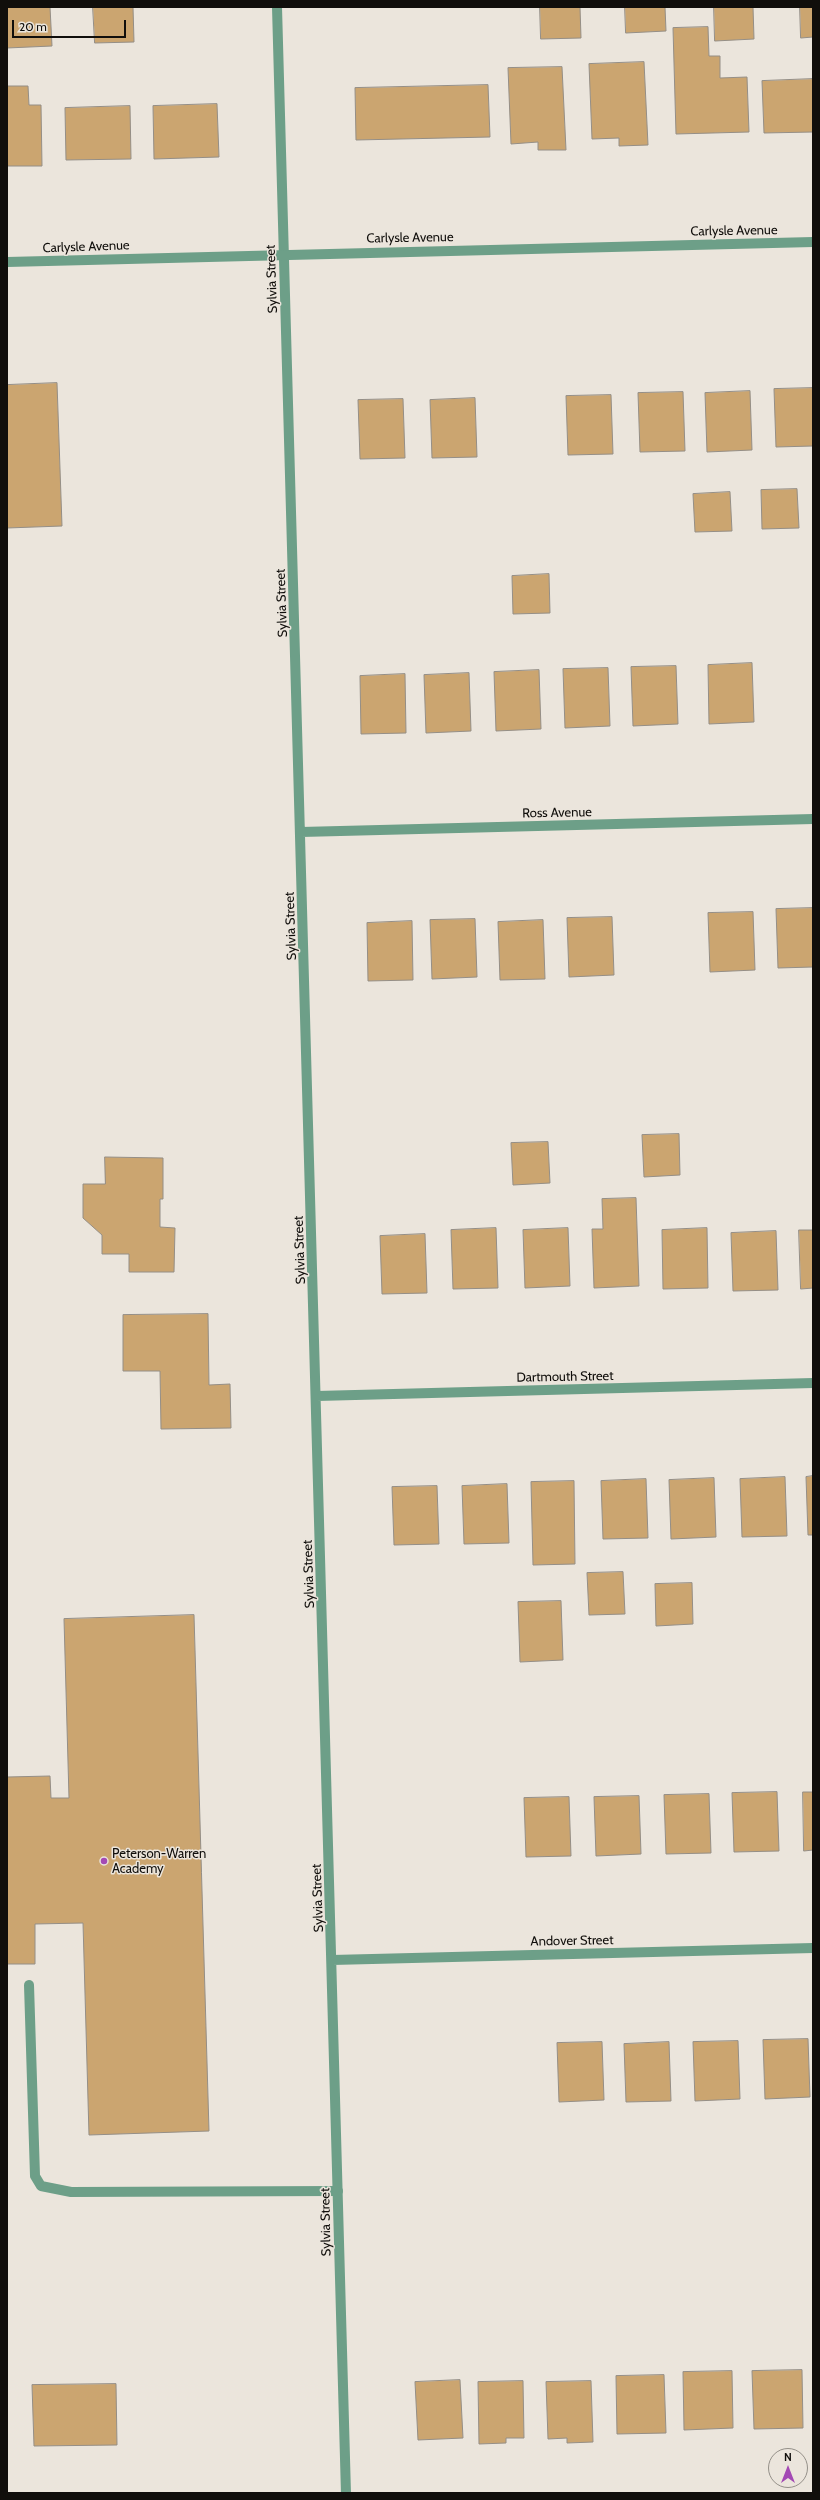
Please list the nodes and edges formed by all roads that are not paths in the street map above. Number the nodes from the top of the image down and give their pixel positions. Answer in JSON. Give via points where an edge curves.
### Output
{"nodes":[{"id":1,"x":277,"y":7,"type":"edge"},
{"id":2,"x":813,"y":242,"type":"edge"},
{"id":3,"x":285,"y":254,"type":"junction"},
{"id":4,"x":7,"y":262,"type":"edge"},
{"id":5,"x":813,"y":819,"type":"edge"},
{"id":6,"x":302,"y":832,"type":"junction"},
{"id":7,"x":813,"y":1383,"type":"edge"},
{"id":8,"x":317,"y":1396,"type":"junction"},
{"id":9,"x":813,"y":1948,"type":"edge"},
{"id":10,"x":332,"y":1960,"type":"junction"},
{"id":11,"x":29,"y":1985,"type":"dead end"},
{"id":12,"x":338,"y":2191,"type":"junction"},
{"id":13,"x":346,"y":2493,"type":"edge"}],
"edges":[{"from":1,"to":3,"type":"street","name":"Sylvia Street"},
{"from":2,"to":3,"type":"street","name":"Carlysle Avenue"},
{"from":3,"to":4,"type":"street","name":"Carlysle Avenue"},
{"from":3,"to":6,"type":"street","name":"Sylvia Street"},
{"from":5,"to":6,"type":"street","name":"Ross Avenue"},
{"from":6,"to":8,"type":"street","name":"Sylvia Street"},
{"from":7,"to":8,"type":"street","name":"Dartmouth Street"},
{"from":8,"to":10,"type":"street","name":"Sylvia Street"},
{"from":9,"to":10,"type":"street","name":"Andover Street"},
{"from":10,"to":12,"type":"street","name":"Sylvia Street"},
{"from":11,"to":12,"type":"street","via":[[34,2176],[41,2186],[71,2192]]},
{"from":12,"to":13,"type":"street","name":"Sylvia Street"}]}
